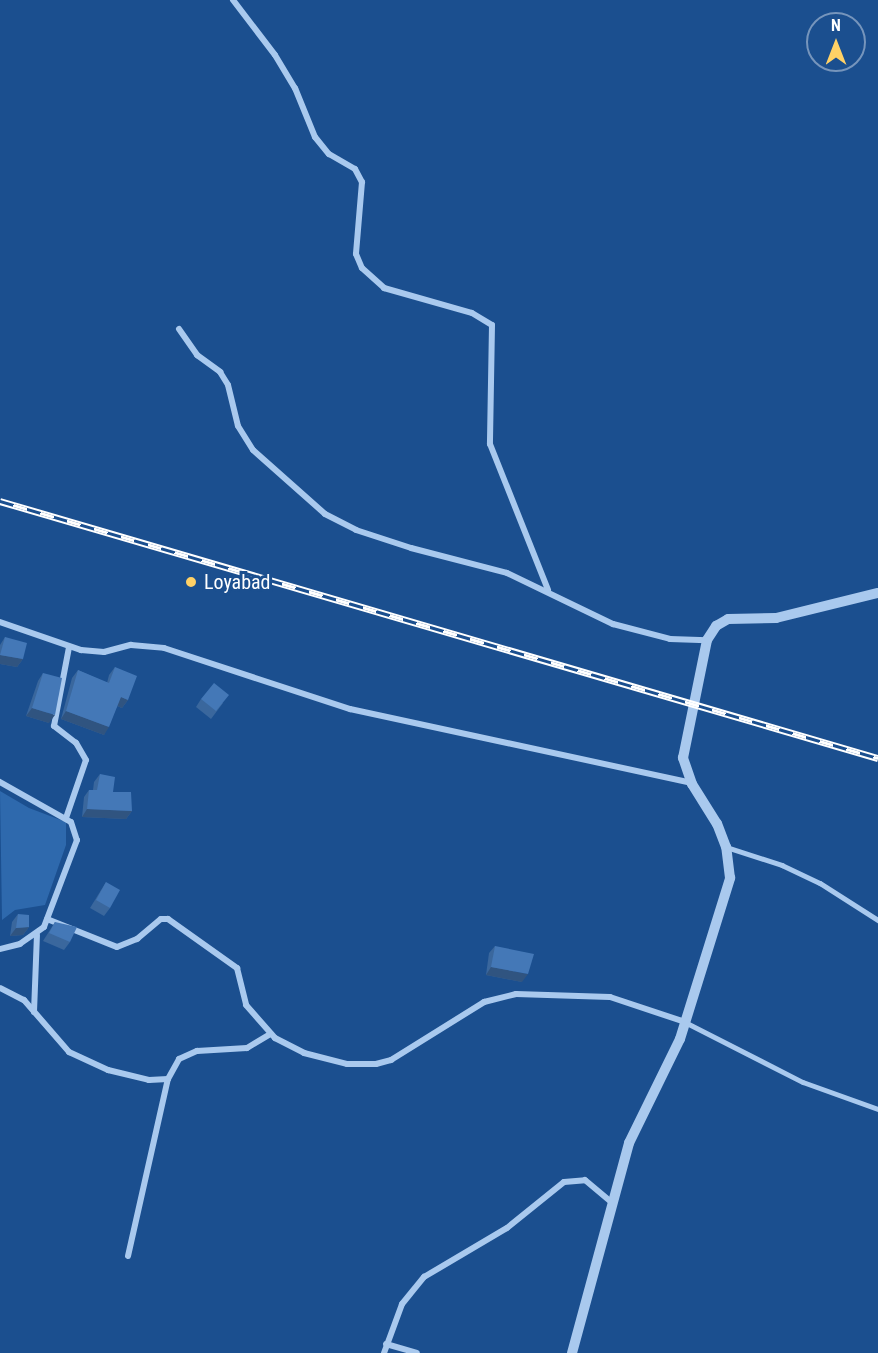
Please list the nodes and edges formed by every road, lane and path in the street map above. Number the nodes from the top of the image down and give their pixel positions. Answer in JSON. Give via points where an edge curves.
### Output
{"nodes":[{"id":1,"x":233,"y":0,"type":"edge"},
{"id":2,"x":179,"y":329,"type":"dead end"},
{"id":3,"x":548,"y":590,"type":"junction"},
{"id":4,"x":878,"y":592,"type":"edge"},
{"id":5,"x":0,"y":622,"type":"edge"},
{"id":6,"x":707,"y":640,"type":"junction"},
{"id":7,"x":69,"y":647,"type":"junction"},
{"id":8,"x":0,"y":782,"type":"edge"},
{"id":9,"x":692,"y":784,"type":"junction"},
{"id":10,"x":66,"y":818,"type":"junction"},
{"id":11,"x":726,"y":848,"type":"junction"},
{"id":12,"x":47,"y":919,"type":"junction"},
{"id":13,"x":878,"y":920,"type":"edge"},
{"id":14,"x":37,"y":935,"type":"junction"},
{"id":15,"x":0,"y":949,"type":"edge"},
{"id":16,"x":0,"y":988,"type":"edge"},
{"id":17,"x":34,"y":1013,"type":"junction"},
{"id":18,"x":685,"y":1022,"type":"junction"},
{"id":19,"x":270,"y":1034,"type":"junction"},
{"id":20,"x":168,"y":1079,"type":"junction"},
{"id":21,"x":878,"y":1108,"type":"edge"},
{"id":22,"x":612,"y":1204,"type":"junction"},
{"id":23,"x":128,"y":1256,"type":"dead end"},
{"id":24,"x":386,"y":1344,"type":"junction"},
{"id":25,"x":384,"y":1353,"type":"edge"},
{"id":26,"x":417,"y":1353,"type":"edge"},
{"id":27,"x":572,"y":1353,"type":"edge"}],
"edges":[{"from":1,"to":3,"type":"street","via":[[280,63],[315,137],[329,154],[355,169],[362,182],[356,254],[362,268],[384,288],[472,313],[492,325],[490,444]]},
{"from":2,"to":3,"type":"street","via":[[196,355],[220,372],[228,385],[238,426],[253,450],[325,514],[377,537],[507,573]]},
{"from":3,"to":6,"type":"street","via":[[613,624],[670,639]]},
{"from":4,"to":6,"type":"street","via":[[776,618],[728,619],[716,626]]},
{"from":5,"to":7,"type":"street"},
{"from":6,"to":9,"type":"street","via":[[683,758]]},
{"from":7,"to":9,"type":"street","via":[[104,652],[131,645],[164,648],[350,709]]},
{"from":7,"to":10,"type":"street","via":[[54,726],[76,743],[86,760]]},
{"from":8,"to":10,"type":"street"},
{"from":9,"to":11,"type":"street"},
{"from":10,"to":12,"type":"street","via":[[74,827],[76,847]]},
{"from":11,"to":13,"type":"lane","via":[[801,874]]},
{"from":11,"to":18,"type":"street","via":[[730,878],[723,909]]},
{"from":12,"to":14,"type":"street"},
{"from":12,"to":19,"type":"street","via":[[117,947],[138,939],[161,919],[168,919],[237,968],[246,1005]]},
{"from":14,"to":15,"type":"street"},
{"from":14,"to":17,"type":"street"},
{"from":16,"to":17,"type":"street","via":[[24,1000]]},
{"from":17,"to":20,"type":"street","via":[[60,1044],[87,1062],[148,1080]]},
{"from":18,"to":19,"type":"street","via":[[610,997],[516,994],[484,1002],[403,1054],[370,1065],[347,1064],[304,1053]]},
{"from":18,"to":21,"type":"lane","via":[[782,1073]]},
{"from":18,"to":22,"type":"street","via":[[646,1114],[629,1143]]},
{"from":19,"to":20,"type":"street","via":[[247,1048],[209,1049],[188,1055],[179,1059]]},
{"from":20,"to":23,"type":"street"},
{"from":22,"to":24,"type":"street","via":[[585,1179],[564,1182],[507,1228],[424,1277],[402,1304]]},
{"from":22,"to":27,"type":"street"},
{"from":24,"to":25,"type":"street"},
{"from":24,"to":26,"type":"street"}]}
